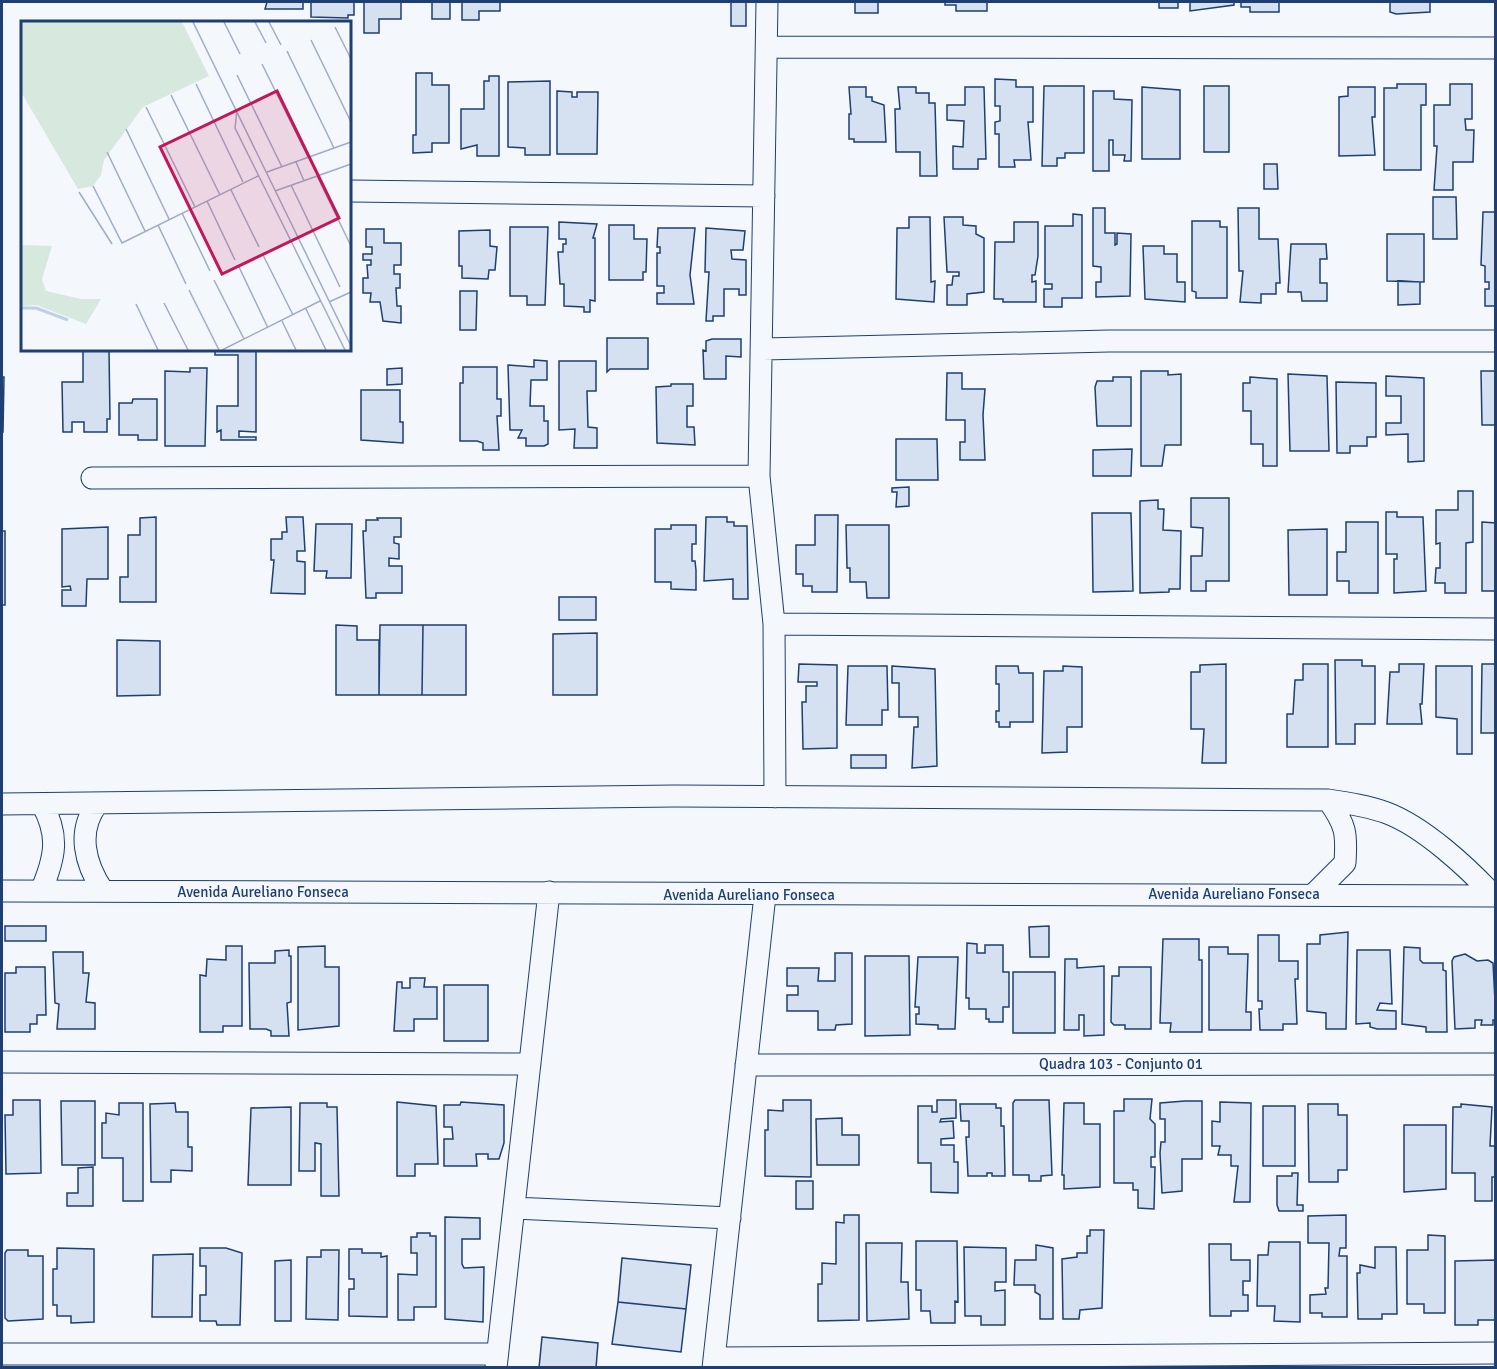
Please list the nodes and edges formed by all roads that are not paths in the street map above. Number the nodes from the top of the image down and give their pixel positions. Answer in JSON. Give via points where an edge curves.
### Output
{"nodes":[{"id":1,"x":767,"y":2,"type":"edge"},
{"id":2,"x":767,"y":47,"type":"junction"},
{"id":3,"x":1496,"y":48,"type":"edge"},
{"id":4,"x":351,"y":191,"type":"edge"},
{"id":5,"x":764,"y":196,"type":"junction"},
{"id":6,"x":1496,"y":341,"type":"edge"},
{"id":7,"x":763,"y":349,"type":"junction"},
{"id":8,"x":759,"y":476,"type":"junction"},
{"id":9,"x":93,"y":478,"type":"dead end"},
{"id":10,"x":774,"y":624,"type":"junction"},
{"id":11,"x":1496,"y":629,"type":"edge"},
{"id":12,"x":775,"y":797,"type":"junction"},
{"id":13,"x":1328,"y":800,"type":"junction"},
{"id":14,"x":98,"y":803,"type":"junction"},
{"id":15,"x":2,"y":804,"type":"edge"},
{"id":16,"x":42,"y":804,"type":"junction"},
{"id":17,"x":2,"y":891,"type":"edge"},
{"id":18,"x":41,"y":891,"type":"junction"},
{"id":19,"x":103,"y":891,"type":"junction"},
{"id":20,"x":549,"y":892,"type":"junction"},
{"id":21,"x":1314,"y":894,"type":"junction"},
{"id":22,"x":765,"y":895,"type":"junction"},
{"id":23,"x":1495,"y":896,"type":"edge"},
{"id":24,"x":2,"y":1062,"type":"edge"},
{"id":25,"x":530,"y":1064,"type":"junction"},
{"id":26,"x":1496,"y":1064,"type":"edge"},
{"id":27,"x":746,"y":1065,"type":"junction"},
{"id":28,"x":514,"y":1208,"type":"junction"},
{"id":29,"x":729,"y":1218,"type":"junction"},
{"id":30,"x":1496,"y":1353,"type":"edge"},
{"id":31,"x":2,"y":1354,"type":"edge"},
{"id":32,"x":496,"y":1361,"type":"edge"},
{"id":33,"x":714,"y":1363,"type":"edge"}],
"edges":[{"from":1,"to":2,"type":"street"},
{"from":2,"to":3,"type":"street"},
{"from":2,"to":5,"type":"street"},
{"from":4,"to":5,"type":"street"},
{"from":5,"to":7,"type":"street"},
{"from":6,"to":7,"type":"street","via":[[1109,341]]},
{"from":7,"to":8,"type":"street"},
{"from":8,"to":9,"type":"street"},
{"from":8,"to":10,"type":"street"},
{"from":10,"to":11,"type":"street"},
{"from":10,"to":12,"type":"street"},
{"from":12,"to":13,"type":"street"},
{"from":12,"to":14,"type":"street"},
{"from":13,"to":21,"type":"street","via":[[1343,822],[1345,863]]},
{"from":13,"to":23,"type":"street","via":[[1390,814],[1463,864]]},
{"from":14,"to":16,"type":"street"},
{"from":14,"to":19,"type":"street","via":[[88,820],[85,846],[88,864]]},
{"from":15,"to":16,"type":"street"},
{"from":16,"to":18,"type":"street","via":[[52,821],[54,838],[53,858]]},
{"from":17,"to":18,"type":"street","name":"Avenida Aureliano Fonseca"},
{"from":18,"to":19,"type":"street","name":"Avenida Aureliano Fonseca"},
{"from":19,"to":20,"type":"street","name":"Avenida Aureliano Fonseca"},
{"from":20,"to":22,"type":"street","name":"Avenida Aureliano Fonseca"},
{"from":20,"to":25,"type":"street"},
{"from":21,"to":22,"type":"street","name":"Avenida Aureliano Fonseca"},
{"from":21,"to":23,"type":"street","name":"Avenida Aureliano Fonseca"},
{"from":22,"to":27,"type":"street"},
{"from":24,"to":25,"type":"street"},
{"from":25,"to":28,"type":"street"},
{"from":26,"to":27,"type":"street","name":"Quadra 103 - Conjunto 01"},
{"from":27,"to":29,"type":"street"},
{"from":28,"to":29,"type":"street"},
{"from":28,"to":32,"type":"street"},
{"from":29,"to":33,"type":"street"},
{"from":30,"to":33,"type":"street"},
{"from":31,"to":32,"type":"street"}]}
